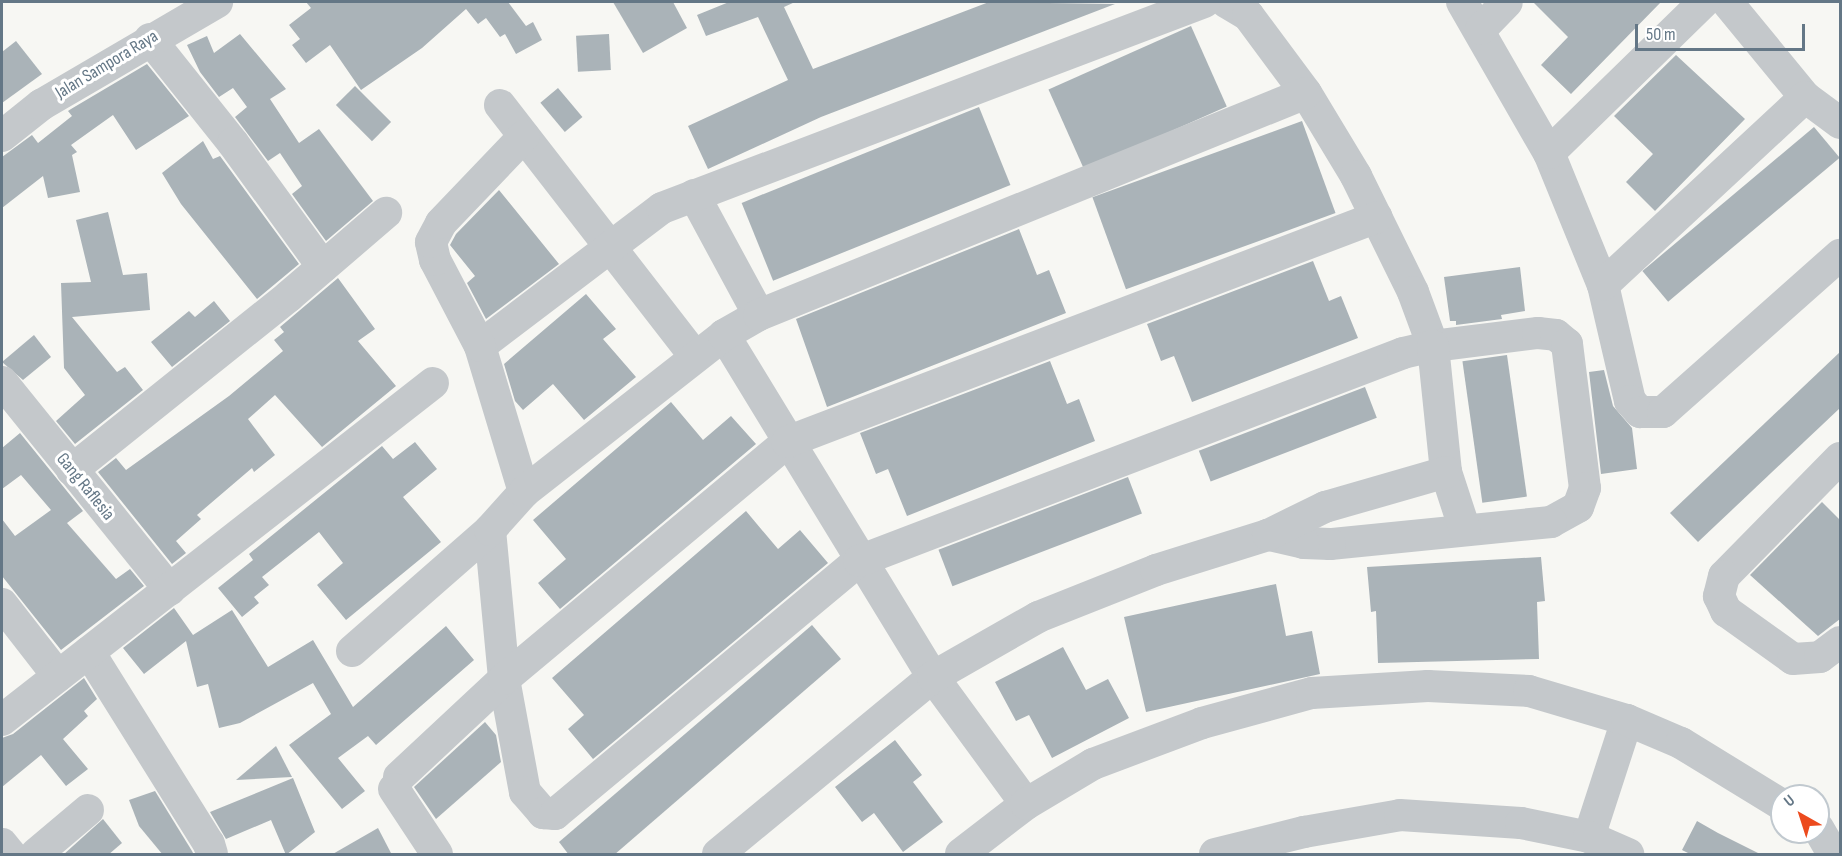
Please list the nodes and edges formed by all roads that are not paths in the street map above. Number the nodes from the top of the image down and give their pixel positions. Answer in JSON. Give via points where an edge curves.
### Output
{"nodes":[{"id":1,"x":217,"y":2,"type":"edge"},
{"id":2,"x":1204,"y":2,"type":"edge"},
{"id":3,"x":1226,"y":2,"type":"edge"},
{"id":4,"x":1462,"y":2,"type":"edge"},
{"id":5,"x":1507,"y":2,"type":"edge"},
{"id":6,"x":1704,"y":2,"type":"edge"},
{"id":7,"x":1727,"y":2,"type":"edge"},
{"id":8,"x":1481,"y":28,"type":"junction"},
{"id":9,"x":150,"y":39,"type":"junction"},
{"id":10,"x":1306,"y":93,"type":"junction"},
{"id":11,"x":1805,"y":97,"type":"junction"},
{"id":12,"x":500,"y":105,"type":"dead end"},
{"id":13,"x":1840,"y":123,"type":"edge"},
{"id":14,"x":2,"y":136,"type":"edge"},
{"id":15,"x":524,"y":136,"type":"junction"},
{"id":16,"x":1549,"y":153,"type":"junction"},
{"id":17,"x":694,"y":195,"type":"junction"},
{"id":18,"x":386,"y":213,"type":"dead end"},
{"id":19,"x":1377,"y":217,"type":"junction"},
{"id":20,"x":609,"y":245,"type":"junction"},
{"id":21,"x":1840,"y":255,"type":"edge"},
{"id":22,"x":322,"y":267,"type":"junction"},
{"id":23,"x":1603,"y":285,"type":"junction"},
{"id":24,"x":759,"y":315,"type":"junction"},
{"id":25,"x":724,"y":335,"type":"junction"},
{"id":26,"x":1433,"y":345,"type":"junction"},
{"id":27,"x":480,"y":346,"type":"junction"},
{"id":28,"x":694,"y":356,"type":"junction"},
{"id":29,"x":2,"y":382,"type":"edge"},
{"id":30,"x":433,"y":383,"type":"dead end"},
{"id":31,"x":787,"y":442,"type":"junction"},
{"id":32,"x":1840,"y":458,"type":"edge"},
{"id":33,"x":72,"y":470,"type":"junction"},
{"id":34,"x":1446,"y":472,"type":"junction"},
{"id":35,"x":524,"y":492,"type":"junction"},
{"id":36,"x":490,"y":530,"type":"junction"},
{"id":37,"x":1465,"y":530,"type":"junction"},
{"id":38,"x":1268,"y":535,"type":"junction"},
{"id":39,"x":859,"y":561,"type":"junction"},
{"id":40,"x":170,"y":590,"type":"junction"},
{"id":41,"x":2,"y":604,"type":"edge"},
{"id":42,"x":1840,"y":642,"type":"edge"},
{"id":43,"x":352,"y":651,"type":"dead end"},
{"id":44,"x":89,"y":652,"type":"junction"},
{"id":45,"x":58,"y":676,"type":"junction"},
{"id":46,"x":933,"y":677,"type":"junction"},
{"id":47,"x":504,"y":679,"type":"junction"},
{"id":48,"x":2,"y":720,"type":"edge"},
{"id":49,"x":1628,"y":720,"type":"junction"},
{"id":50,"x":1770,"y":798,"type":"edge"},
{"id":51,"x":1026,"y":804,"type":"junction"},
{"id":52,"x":88,"y":810,"type":"dead end"},
{"id":53,"x":1589,"y":837,"type":"junction"},
{"id":54,"x":2,"y":844,"type":"edge"},
{"id":55,"x":10,"y":855,"type":"edge"},
{"id":56,"x":36,"y":855,"type":"edge"},
{"id":57,"x":212,"y":855,"type":"edge"},
{"id":58,"x":231,"y":855,"type":"edge"},
{"id":59,"x":238,"y":855,"type":"edge"},
{"id":60,"x":437,"y":855,"type":"edge"},
{"id":61,"x":718,"y":855,"type":"edge"},
{"id":62,"x":961,"y":855,"type":"edge"},
{"id":63,"x":1215,"y":855,"type":"edge"},
{"id":64,"x":1628,"y":855,"type":"edge"}],
"edges":[{"from":1,"to":9,"type":"street","name":"Jalan Sampora Raya"},
{"from":2,"to":17,"type":"street"},
{"from":3,"to":10,"type":"street","via":[[1248,15]]},
{"from":4,"to":8,"type":"street"},
{"from":5,"to":8,"type":"street"},
{"from":6,"to":16,"type":"street"},
{"from":7,"to":11,"type":"street"},
{"from":8,"to":16,"type":"street"},
{"from":9,"to":14,"type":"street","name":"Jalan Sampora Raya","via":[[41,105]]},
{"from":9,"to":22,"type":"street","via":[[233,143]]},
{"from":10,"to":19,"type":"street"},
{"from":10,"to":24,"type":"street"},
{"from":11,"to":13,"type":"street"},
{"from":11,"to":23,"type":"street"},
{"from":12,"to":15,"type":"street"},
{"from":15,"to":20,"type":"street"},
{"from":15,"to":27,"type":"street","via":[[441,223],[431,242],[435,260]]},
{"from":16,"to":23,"type":"street"},
{"from":17,"to":20,"type":"street","via":[[662,207]]},
{"from":17,"to":24,"type":"street"},
{"from":18,"to":22,"type":"street"},
{"from":19,"to":26,"type":"street"},
{"from":19,"to":31,"type":"street"},
{"from":20,"to":27,"type":"street"},
{"from":20,"to":28,"type":"street"},
{"from":21,"to":23,"type":"street","via":[[1663,412],[1653,415],[1640,412],[1630,401]]},
{"from":22,"to":33,"type":"street"},
{"from":24,"to":25,"type":"street"},
{"from":25,"to":28,"type":"street"},
{"from":25,"to":31,"type":"street"},
{"from":26,"to":34,"type":"street"},
{"from":26,"to":37,"type":"street","via":[[1547,333],[1562,339],[1570,350],[1583,500],[1565,517],[1551,522]]},
{"from":26,"to":39,"type":"street","via":[[1403,353]]},
{"from":27,"to":35,"type":"street"},
{"from":28,"to":35,"type":"street"},
{"from":29,"to":33,"type":"street","name":"Gang Raflesia"},
{"from":30,"to":40,"type":"street","via":[[212,553]]},
{"from":31,"to":39,"type":"street"},
{"from":31,"to":47,"type":"street"},
{"from":32,"to":42,"type":"street","via":[[1724,576],[1719,596],[1726,611],[1793,659],[1820,657]]},
{"from":33,"to":40,"type":"street","name":"Gang Raflesia"},
{"from":34,"to":37,"type":"street"},
{"from":34,"to":38,"type":"street","via":[[1326,507]]},
{"from":35,"to":36,"type":"street"},
{"from":36,"to":43,"type":"street"},
{"from":36,"to":47,"type":"street"},
{"from":37,"to":38,"type":"street","via":[[1330,544]]},
{"from":38,"to":46,"type":"street","via":[[1156,570],[1038,616]]},
{"from":39,"to":46,"type":"street"},
{"from":39,"to":47,"type":"street","via":[[555,814],[543,813],[525,792]]},
{"from":40,"to":44,"type":"street"},
{"from":41,"to":45,"type":"street"},
{"from":44,"to":45,"type":"street"},
{"from":44,"to":57,"type":"street","via":[[209,844]]},
{"from":45,"to":48,"type":"street"},
{"from":46,"to":51,"type":"street"},
{"from":46,"to":61,"type":"street"},
{"from":47,"to":60,"type":"street","via":[[396,783]]},
{"from":49,"to":50,"type":"street","via":[[1681,744]]},
{"from":49,"to":51,"type":"street","via":[[1529,692],[1428,686],[1312,693],[1202,723],[1093,764]]},
{"from":49,"to":53,"type":"street"},
{"from":51,"to":62,"type":"street"},
{"from":52,"to":56,"type":"street"},
{"from":53,"to":63,"type":"street","via":[[1521,824],[1400,815],[1304,832]]},
{"from":53,"to":64,"type":"street"},
{"from":54,"to":55,"type":"street"},
{"from":58,"to":59,"type":"street"}]}
